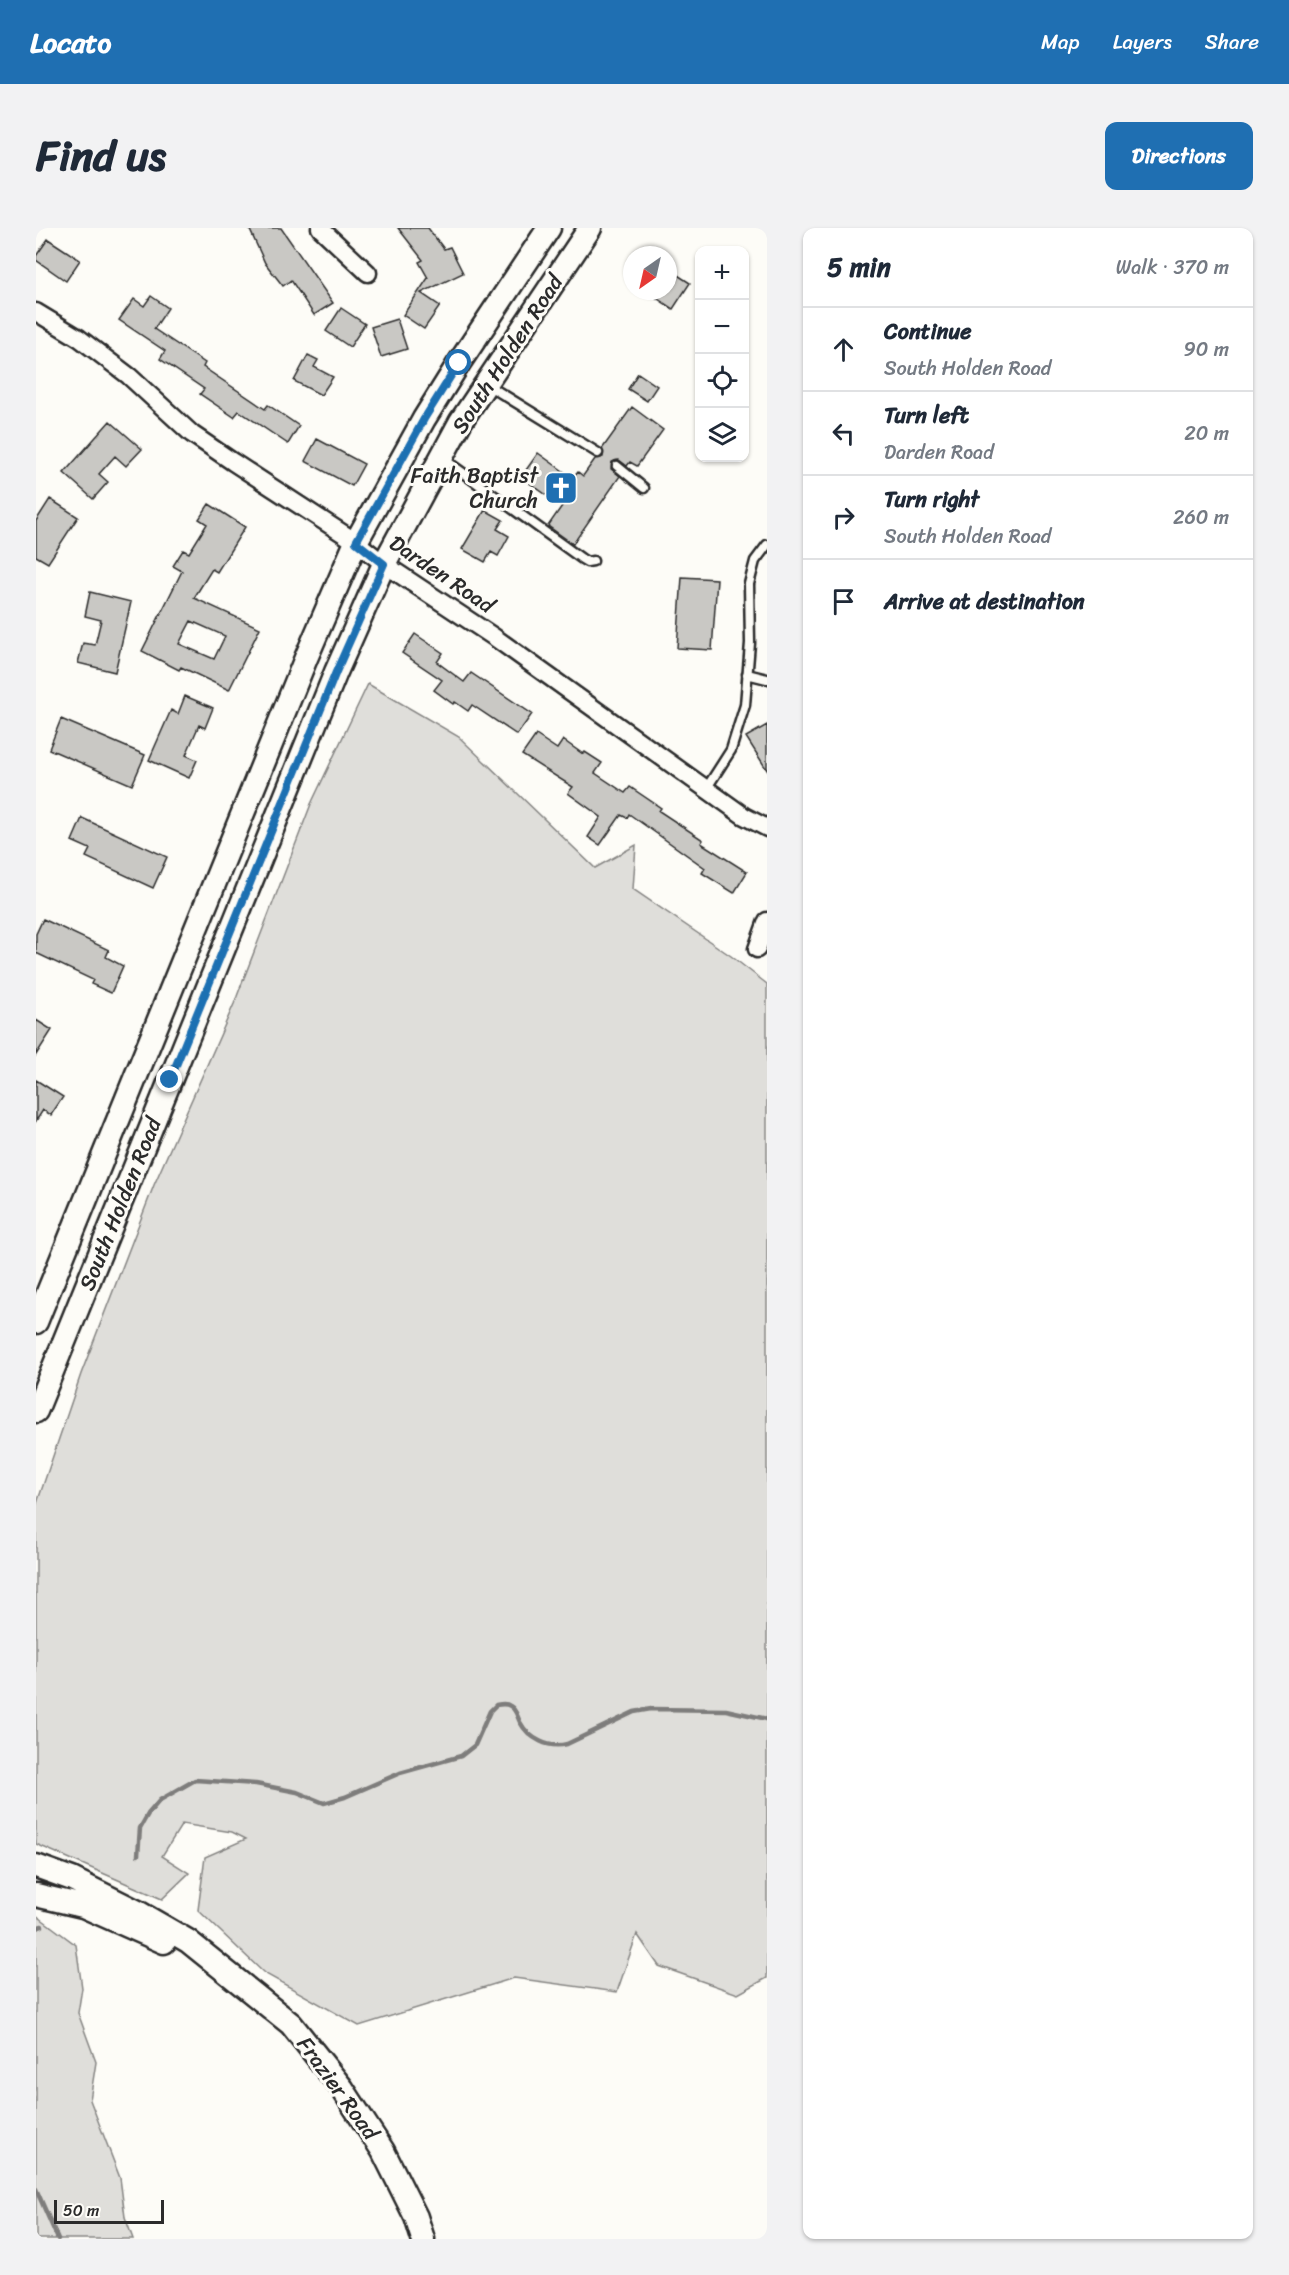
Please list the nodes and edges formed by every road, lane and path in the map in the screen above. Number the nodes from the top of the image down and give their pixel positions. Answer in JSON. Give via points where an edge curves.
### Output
{"nodes":[{"id":1,"x":320,"y":228,"type":"edge"},
{"id":2,"x":549,"y":228,"type":"edge"},
{"id":3,"x":590,"y":228,"type":"edge"},
{"id":4,"x":368,"y":273,"type":"dead end"},
{"id":5,"x":36,"y":312,"type":"edge"},
{"id":6,"x":485,"y":383,"type":"junction"},
{"id":7,"x":598,"y":453,"type":"dead end"},
{"id":8,"x":441,"y":457,"type":"junction"},
{"id":9,"x":617,"y":466,"type":"dead end"},
{"id":10,"x":644,"y":488,"type":"dead end"},
{"id":11,"x":356,"y":542,"type":"junction"},
{"id":12,"x":767,"y":545,"type":"edge"},
{"id":13,"x":593,"y":561,"type":"dead end"},
{"id":14,"x":384,"y":564,"type":"junction"},
{"id":15,"x":747,"y":674,"type":"junction"},
{"id":16,"x":767,"y":679,"type":"edge"},
{"id":17,"x":706,"y":789,"type":"junction"},
{"id":18,"x":767,"y":828,"type":"edge"},
{"id":19,"x":767,"y":921,"type":"edge"},
{"id":20,"x":758,"y":949,"type":"dead end"},
{"id":21,"x":36,"y":1322,"type":"edge"},
{"id":22,"x":36,"y":1411,"type":"edge"},
{"id":23,"x":36,"y":1866,"type":"edge"},
{"id":24,"x":36,"y":1895,"type":"edge"},
{"id":25,"x":218,"y":1965,"type":"junction"},
{"id":26,"x":423,"y":2239,"type":"edge"}],
"edges":[{"from":1,"to":4,"type":"street"},
{"from":2,"to":11,"type":"main road","name":"South Holden Road","via":[[459,363]]},
{"from":3,"to":6,"type":"main road","name":"South Holden Road"},
{"from":5,"to":11,"type":"street","name":"Darden Road","via":[[121,369],[200,439]]},
{"from":6,"to":7,"type":"lane"},
{"from":6,"to":8,"type":"main road","name":"South Holden Road"},
{"from":8,"to":13,"type":"lane","via":[[582,559]]},
{"from":8,"to":14,"type":"main road","name":"South Holden Road"},
{"from":9,"to":10,"type":"lane"},
{"from":11,"to":14,"type":"street","name":"Darden Road"},
{"from":11,"to":21,"type":"main road","name":"South Holden Road"},
{"from":12,"to":15,"type":"lane","via":[[755,561],[749,584]]},
{"from":14,"to":17,"type":"street","name":"Darden Road","via":[[494,637]]},
{"from":14,"to":22,"type":"main road","name":"South Holden Road","via":[[336,672]]},
{"from":15,"to":16,"type":"lane"},
{"from":15,"to":17,"type":"lane","via":[[745,705],[731,750]]},
{"from":17,"to":18,"type":"street","name":"Darden Road"},
{"from":19,"to":20,"type":"street"},
{"from":23,"to":25,"type":"main road","name":"Frazier Road","via":[[136,1911],[188,1941]]},
{"from":24,"to":25,"type":"main road","name":"Frazier Road","via":[[83,1906]]},
{"from":25,"to":26,"type":"main road","name":"Frazier Road","via":[[291,2024],[342,2088],[383,2151]]}]}
